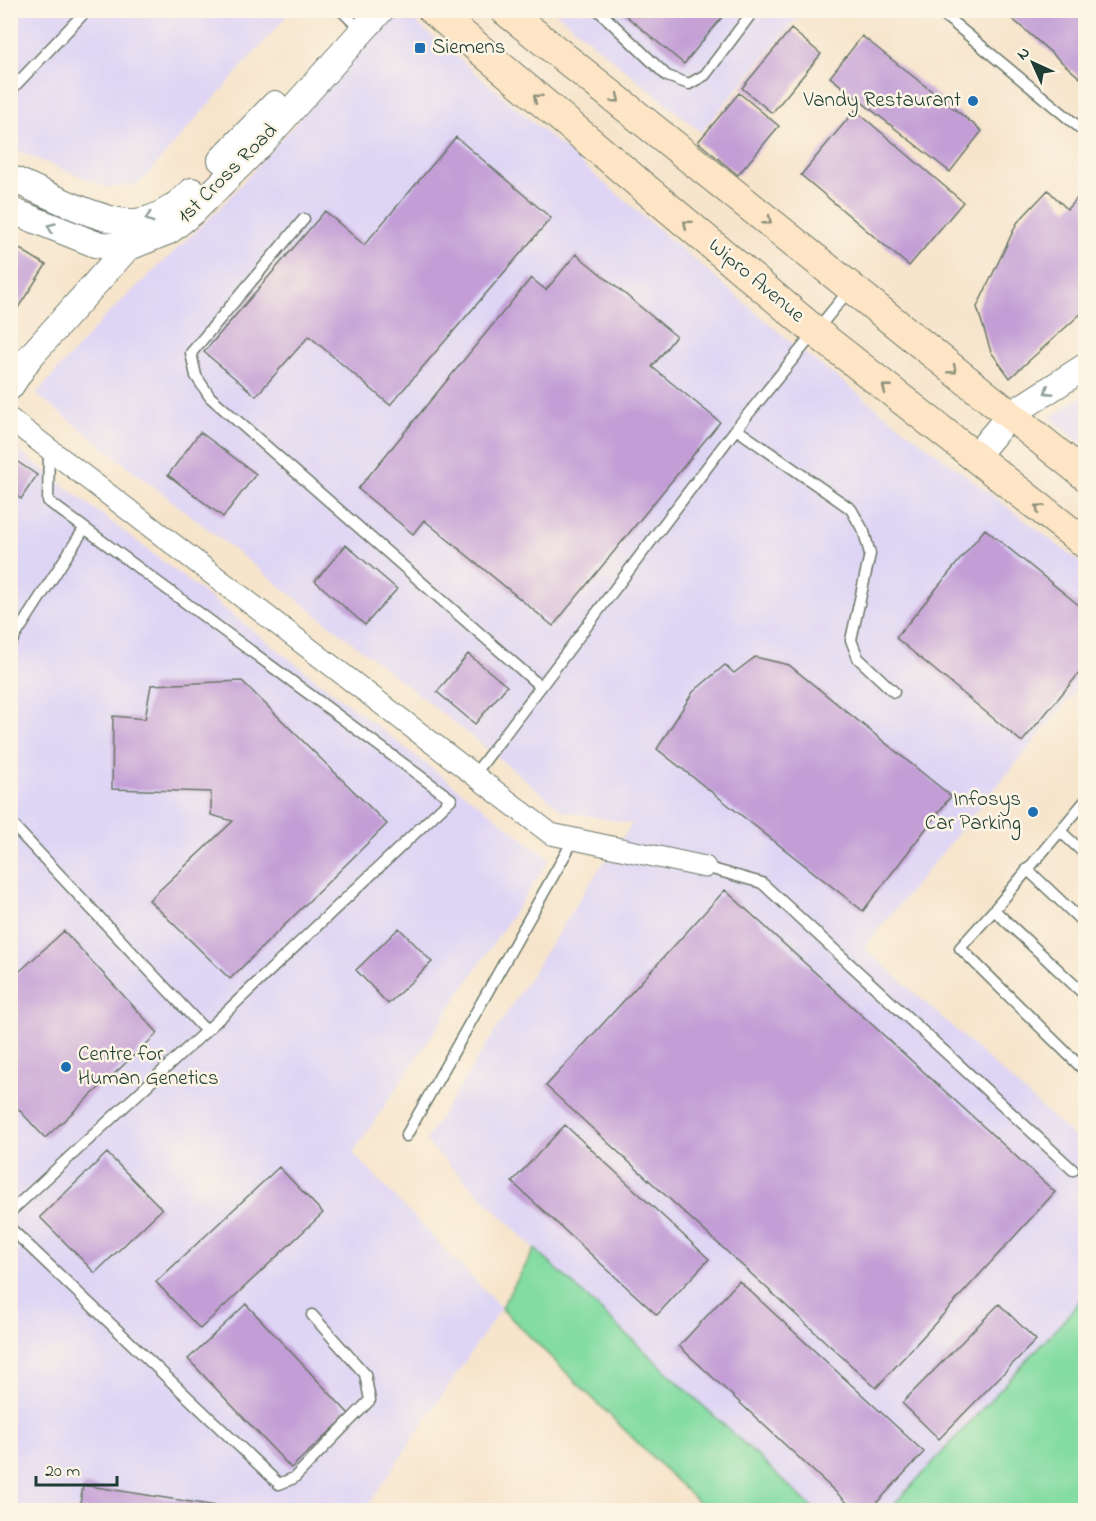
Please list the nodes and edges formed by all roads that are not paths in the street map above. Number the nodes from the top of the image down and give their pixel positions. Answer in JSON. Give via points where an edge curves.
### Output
{"nodes":[{"id":1,"x":87,"y":10,"type":"edge"},
{"id":2,"x":381,"y":10,"type":"edge"},
{"id":3,"x":433,"y":10,"type":"edge"},
{"id":4,"x":505,"y":10,"type":"edge"},
{"id":5,"x":598,"y":10,"type":"edge"},
{"id":6,"x":754,"y":10,"type":"edge"},
{"id":7,"x":938,"y":10,"type":"edge"},
{"id":8,"x":350,"y":14,"type":"edge"},
{"id":9,"x":10,"y":91,"type":"edge"},
{"id":10,"x":289,"y":101,"type":"junction"},
{"id":11,"x":1086,"y":133,"type":"edge"},
{"id":12,"x":10,"y":178,"type":"edge"},
{"id":13,"x":10,"y":210,"type":"edge"},
{"id":14,"x":304,"y":219,"type":"dead end"},
{"id":15,"x":79,"y":238,"type":"junction"},
{"id":16,"x":127,"y":248,"type":"junction"},
{"id":17,"x":851,"y":287,"type":"junction"},
{"id":18,"x":73,"y":308,"type":"junction"},
{"id":19,"x":816,"y":332,"type":"junction"},
{"id":20,"x":1086,"y":366,"type":"edge"},
{"id":21,"x":10,"y":387,"type":"edge"},
{"id":22,"x":1010,"y":415,"type":"junction"},
{"id":23,"x":10,"y":418,"type":"edge"},
{"id":24,"x":736,"y":429,"type":"junction"},
{"id":25,"x":49,"y":448,"type":"junction"},
{"id":26,"x":974,"y":458,"type":"junction"},
{"id":27,"x":1086,"y":476,"type":"edge"},
{"id":28,"x":84,"y":529,"type":"junction"},
{"id":29,"x":1086,"y":544,"type":"edge"},
{"id":30,"x":10,"y":644,"type":"edge"},
{"id":31,"x":541,"y":687,"type":"junction"},
{"id":32,"x":894,"y":692,"type":"dead end"},
{"id":33,"x":474,"y":775,"type":"junction"},
{"id":34,"x":1086,"y":800,"type":"edge"},
{"id":35,"x":10,"y":822,"type":"edge"},
{"id":36,"x":1060,"y":831,"type":"junction"},
{"id":37,"x":574,"y":839,"type":"junction"},
{"id":38,"x":1086,"y":855,"type":"edge"},
{"id":39,"x":705,"y":867,"type":"joint"},
{"id":40,"x":1027,"y":869,"type":"junction"},
{"id":41,"x":994,"y":910,"type":"junction"},
{"id":42,"x":1086,"y":925,"type":"edge"},
{"id":43,"x":1086,"y":996,"type":"edge"},
{"id":44,"x":206,"y":1031,"type":"junction"},
{"id":45,"x":1085,"y":1071,"type":"edge"},
{"id":46,"x":406,"y":1136,"type":"dead end"},
{"id":47,"x":1073,"y":1170,"type":"dead end"},
{"id":48,"x":10,"y":1212,"type":"edge"},
{"id":49,"x":10,"y":1228,"type":"edge"},
{"id":50,"x":312,"y":1315,"type":"dead end"}],
"edges":[{"from":1,"to":9,"type":"lane"},
{"from":2,"to":10,"type":"street"},
{"from":19,"to":3,"type":"main road","name":"Wipro Avenue","one_way":true},
{"from":4,"to":17,"type":"main road","one_way":true},
{"from":5,"to":6,"type":"lane","via":[[667,76],[689,84],[705,75]]},
{"from":7,"to":11,"type":"lane"},
{"from":8,"to":10,"type":"street","name":"1st Cross Road"},
{"from":10,"to":12,"type":"street","one_way":true,"via":[[183,200],[144,220],[111,219],[88,212]]},
{"from":10,"to":16,"type":"street","name":"1st Cross Road","via":[[260,145],[193,212],[169,231]]},
{"from":15,"to":13,"type":"street","one_way":true},
{"from":14,"to":31,"type":"lane","via":[[191,354],[196,376],[210,397]]},
{"from":15,"to":16,"type":"street"},
{"from":15,"to":18,"type":"street","via":[[90,260],[86,285]]},
{"from":16,"to":18,"type":"street","name":"1st Cross Road"},
{"from":17,"to":19,"type":"lane"},
{"from":17,"to":22,"type":"main road","one_way":true},
{"from":18,"to":21,"type":"street","name":"1st Cross Road","via":[[29,358]]},
{"from":19,"to":24,"type":"lane"},
{"from":26,"to":19,"type":"main road","name":"Wipro Avenue","one_way":true},
{"from":20,"to":22,"type":"street","one_way":true},
{"from":22,"to":26,"type":"street"},
{"from":22,"to":27,"type":"main road"},
{"from":23,"to":25,"type":"street"},
{"from":24,"to":31,"type":"lane"},
{"from":24,"to":32,"type":"lane","via":[[851,509],[864,532],[870,554],[851,640],[858,658]]},
{"from":25,"to":28,"type":"lane","via":[[48,501]]},
{"from":25,"to":33,"type":"street"},
{"from":29,"to":26,"type":"main road","name":"Wipro Avenue","one_way":true},
{"from":28,"to":30,"type":"lane"},
{"from":28,"to":44,"type":"lane","via":[[451,799]]},
{"from":31,"to":33,"type":"lane"},
{"from":33,"to":37,"type":"street","via":[[551,834]]},
{"from":34,"to":36,"type":"lane"},
{"from":35,"to":44,"type":"lane"},
{"from":36,"to":38,"type":"lane"},
{"from":36,"to":40,"type":"lane"},
{"from":37,"to":39,"type":"street"},
{"from":37,"to":46,"type":"lane"},
{"from":39,"to":47,"type":"lane","via":[[762,883]]},
{"from":40,"to":41,"type":"lane"},
{"from":40,"to":42,"type":"lane"},
{"from":41,"to":43,"type":"lane"},
{"from":41,"to":45,"type":"lane","via":[[960,948]]},
{"from":44,"to":48,"type":"lane"},
{"from":49,"to":50,"type":"lane","via":[[279,1485],[294,1478],[370,1400],[365,1374]]}]}
